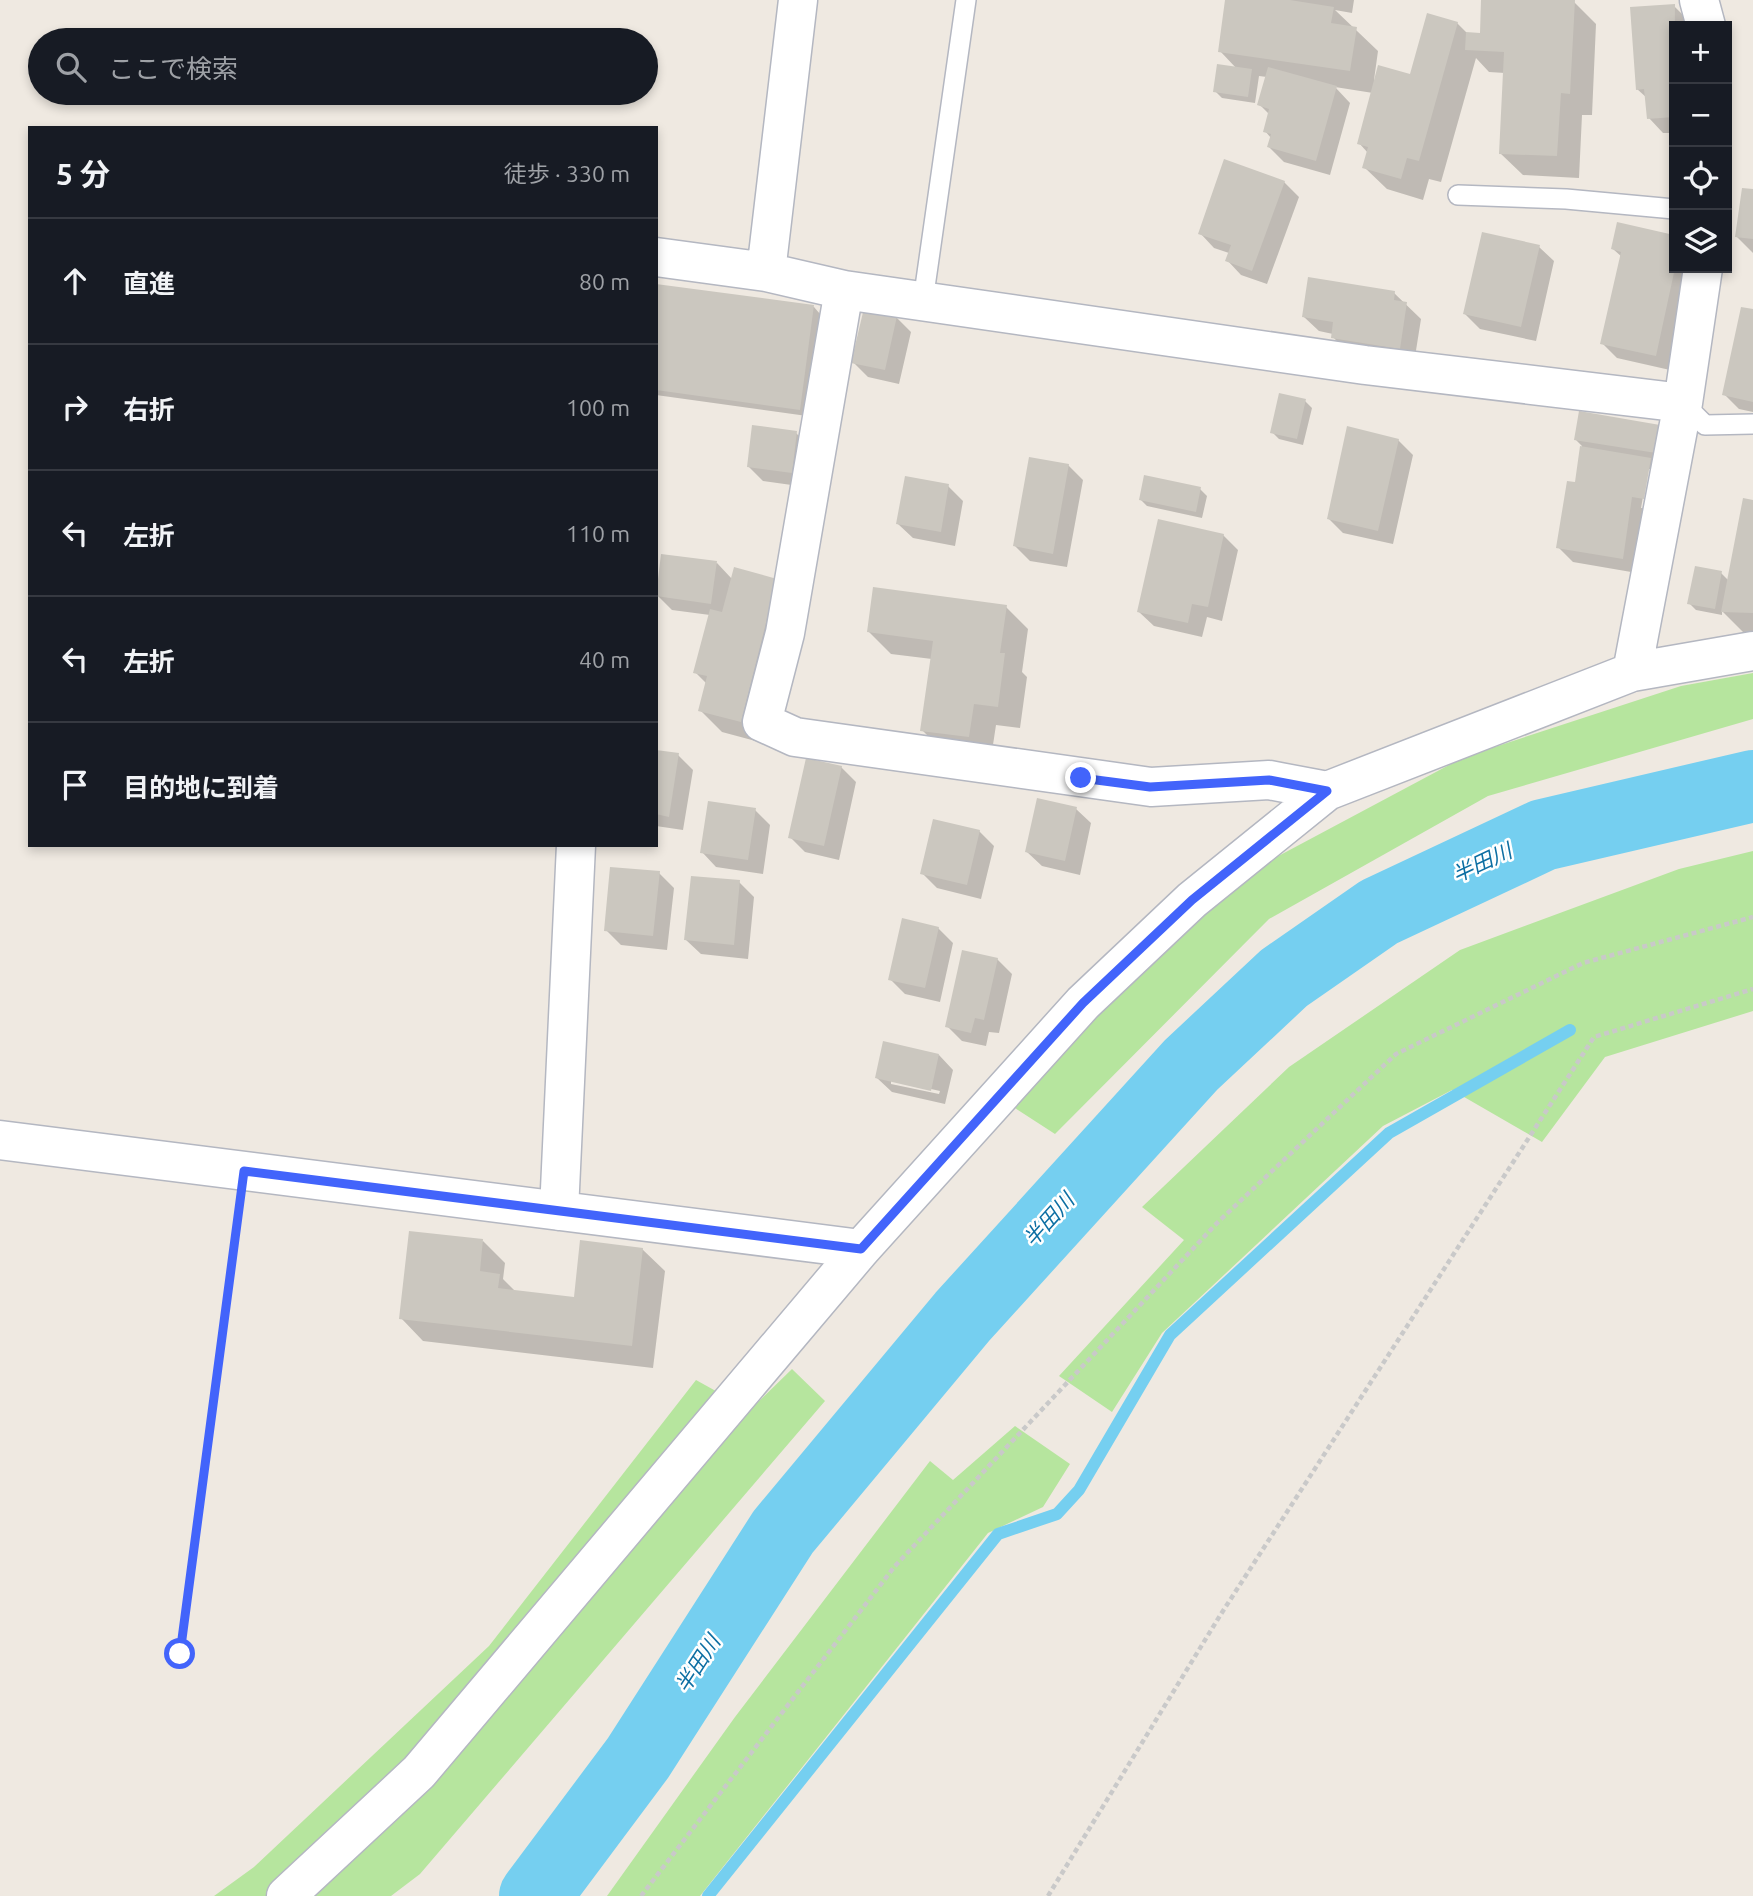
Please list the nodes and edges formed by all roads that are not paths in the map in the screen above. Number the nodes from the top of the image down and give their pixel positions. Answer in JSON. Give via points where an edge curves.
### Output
{"nodes":[{"id":1,"x":798,"y":0,"type":"edge"},
{"id":2,"x":966,"y":0,"type":"edge"},
{"id":3,"x":1699,"y":0,"type":"edge"},
{"id":4,"x":1705,"y":21,"type":"edge"},
{"id":5,"x":1458,"y":195,"type":"dead end"},
{"id":6,"x":1669,"y":209,"type":"edge"},
{"id":7,"x":658,"y":257,"type":"edge"},
{"id":8,"x":766,"y":272,"type":"junction"},
{"id":9,"x":1702,"y":273,"type":"edge"},
{"id":10,"x":844,"y":290,"type":"junction"},
{"id":11,"x":923,"y":301,"type":"junction"},
{"id":12,"x":1683,"y":403,"type":"junction"},
{"id":13,"x":1753,"y":424,"type":"edge"},
{"id":14,"x":1753,"y":651,"type":"edge"},
{"id":15,"x":1632,"y":672,"type":"junction"},
{"id":16,"x":1327,"y":791,"type":"junction"},
{"id":17,"x":576,"y":847,"type":"edge"},
{"id":18,"x":0,"y":1140,"type":"edge"},
{"id":19,"x":559,"y":1211,"type":"junction"},
{"id":20,"x":861,"y":1249,"type":"junction"},
{"id":21,"x":286,"y":1896,"type":"edge"}],
"edges":[{"from":1,"to":8,"type":"street"},
{"from":2,"to":11,"type":"lane"},
{"from":3,"to":4,"type":"street"},
{"from":5,"to":6,"type":"lane"},
{"from":7,"to":8,"type":"street"},
{"from":8,"to":10,"type":"street"},
{"from":9,"to":12,"type":"street"},
{"from":10,"to":11,"type":"street"},
{"from":10,"to":16,"type":"street","via":[[785,634],[762,722],[795,737],[1150,787],[1269,780]]},
{"from":11,"to":12,"type":"street","via":[[1365,365]]},
{"from":12,"to":13,"type":"lane","via":[[1705,425]]},
{"from":12,"to":15,"type":"street"},
{"from":14,"to":15,"type":"street"},
{"from":15,"to":16,"type":"street"},
{"from":16,"to":20,"type":"street","via":[[1192,900],[1083,1003]]},
{"from":17,"to":19,"type":"street"},
{"from":18,"to":19,"type":"street"},
{"from":19,"to":20,"type":"street"},
{"from":20,"to":21,"type":"street","via":[[419,1772]]}]}
